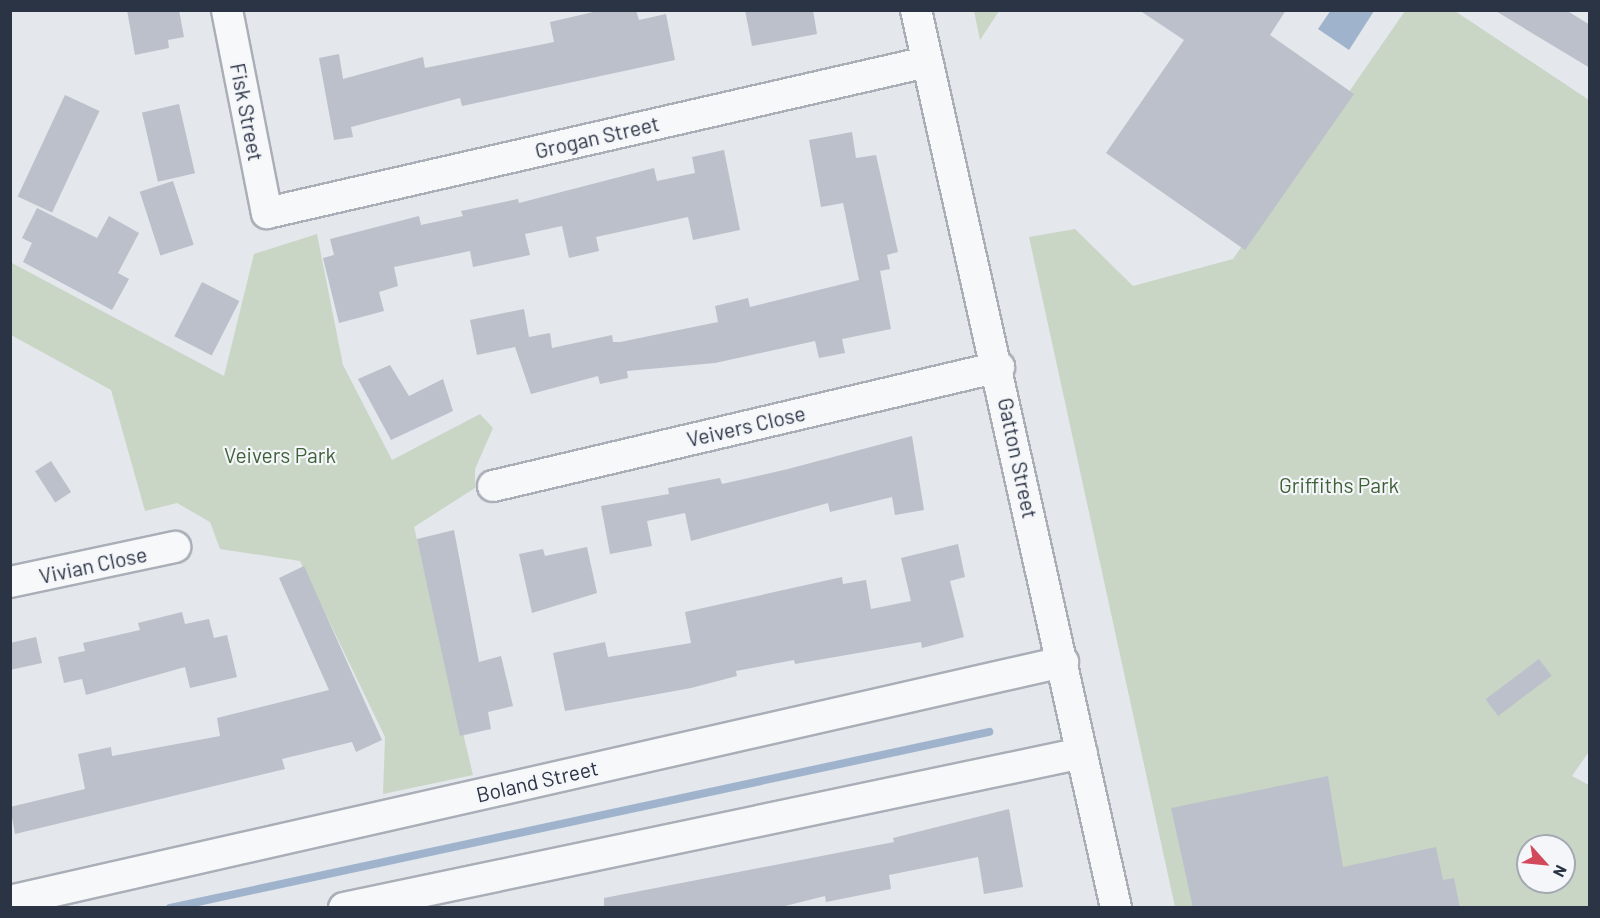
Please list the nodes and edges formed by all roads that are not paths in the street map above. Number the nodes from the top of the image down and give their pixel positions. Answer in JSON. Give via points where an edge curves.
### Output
{"nodes":[{"id":1,"x":227,"y":10,"type":"edge"},
{"id":2,"x":916,"y":10,"type":"edge"},
{"id":3,"x":927,"y":62,"type":"junction"},
{"id":4,"x":267,"y":213,"type":"joint"},
{"id":5,"x":999,"y":367,"type":"junction"},
{"id":6,"x":494,"y":486,"type":"dead end"},
{"id":7,"x":175,"y":547,"type":"dead end"},
{"id":8,"x":10,"y":582,"type":"edge"},
{"id":9,"x":1063,"y":662,"type":"junction"},
{"id":10,"x":1082,"y":753,"type":"junction"},
{"id":11,"x":424,"y":899,"type":"edge"},
{"id":12,"x":10,"y":900,"type":"edge"},
{"id":13,"x":344,"y":908,"type":"edge"},
{"id":14,"x":1116,"y":908,"type":"edge"}],
"edges":[{"from":1,"to":4,"type":"street","name":"Fisk Street"},
{"from":2,"to":3,"type":"street","name":"Gatton Street"},
{"from":3,"to":4,"type":"street","name":"Grogan Street"},
{"from":3,"to":5,"type":"street","name":"Gatton Street"},
{"from":5,"to":6,"type":"street","name":"Veivers Close"},
{"from":5,"to":9,"type":"street","name":"Gatton Street"},
{"from":7,"to":8,"type":"street","name":"Vivian Close"},
{"from":9,"to":10,"type":"street","name":"Gatton Street"},
{"from":9,"to":12,"type":"street","name":"Boland Street"},
{"from":10,"to":11,"type":"street"},
{"from":10,"to":14,"type":"street","name":"Gatton Street"},
{"from":11,"to":13,"type":"street"}]}
